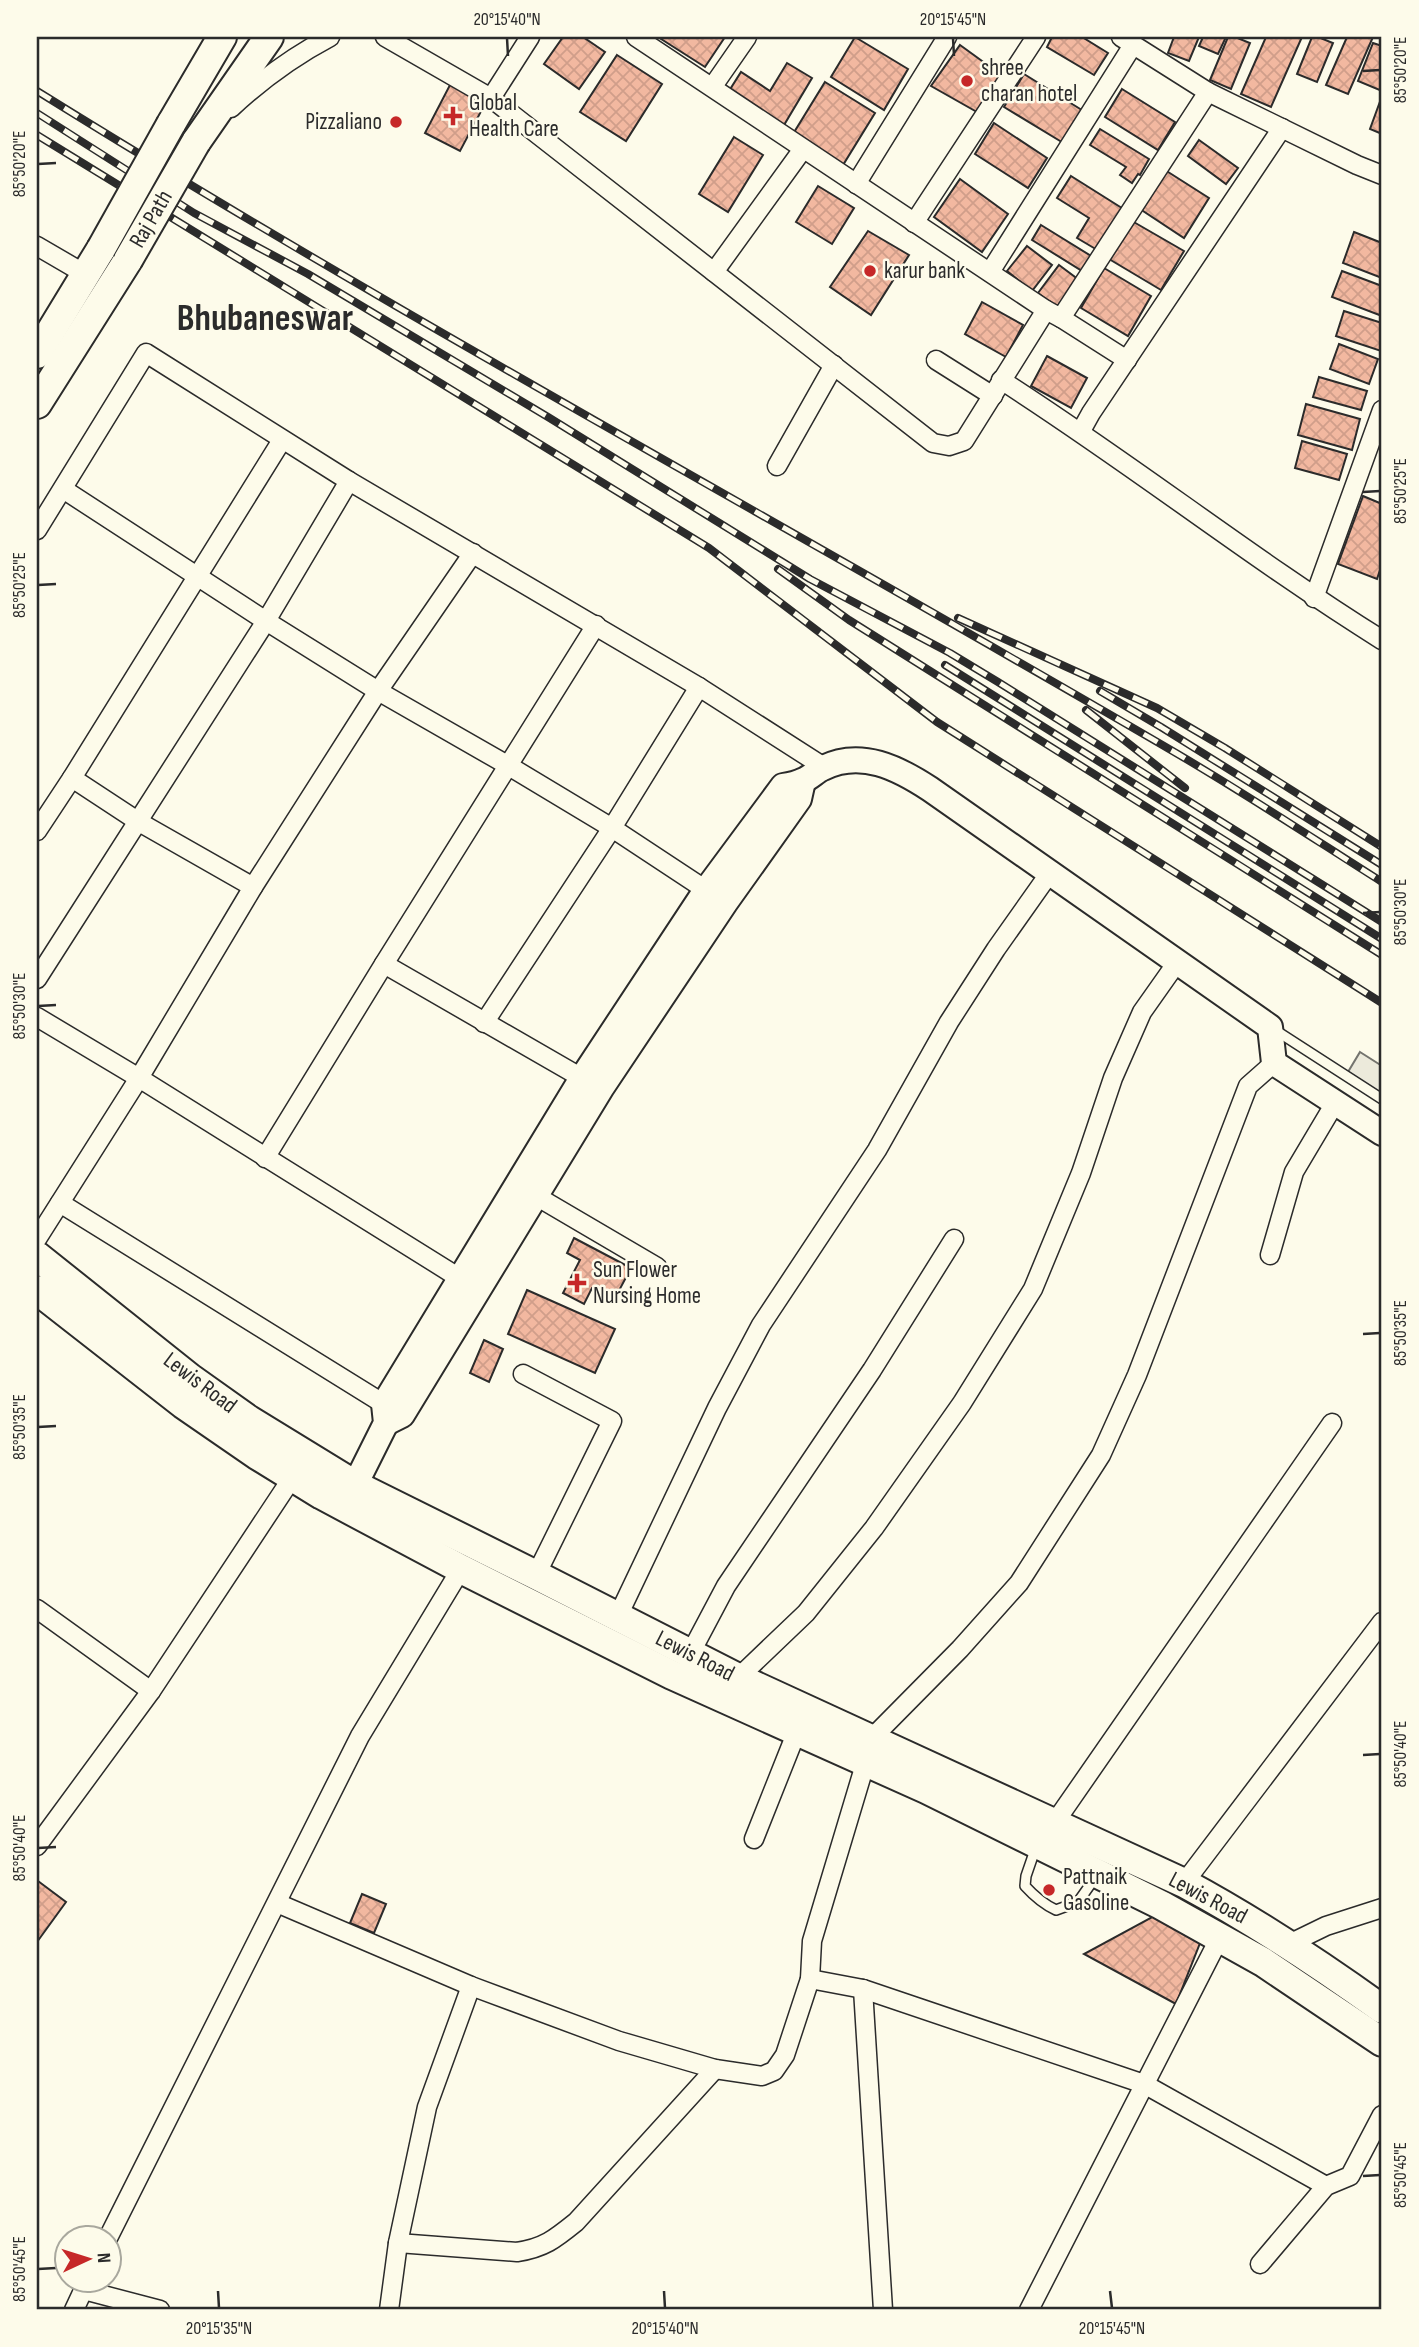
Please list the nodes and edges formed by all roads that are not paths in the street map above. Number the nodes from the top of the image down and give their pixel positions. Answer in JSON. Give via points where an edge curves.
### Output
{"nodes":[{"id":1,"x":222,"y":37,"type":"edge"},
{"id":2,"x":269,"y":37,"type":"edge"},
{"id":3,"x":330,"y":37,"type":"edge"},
{"id":4,"x":385,"y":37,"type":"edge"},
{"id":5,"x":530,"y":37,"type":"edge"},
{"id":6,"x":636,"y":37,"type":"edge"},
{"id":7,"x":747,"y":37,"type":"edge"},
{"id":8,"x":947,"y":37,"type":"edge"},
{"id":9,"x":1036,"y":37,"type":"edge"},
{"id":10,"x":1127,"y":41,"type":"edge"},
{"id":11,"x":713,"y":86,"type":"junction"},
{"id":12,"x":1208,"y":92,"type":"junction"},
{"id":13,"x":491,"y":98,"type":"junction"},
{"id":14,"x":1282,"y":128,"type":"junction"},
{"id":15,"x":196,"y":142,"type":"junction"},
{"id":16,"x":803,"y":149,"type":"junction"},
{"id":17,"x":1382,"y":175,"type":"edge"},
{"id":18,"x":856,"y":184,"type":"junction"},
{"id":19,"x":914,"y":223,"type":"junction"},
{"id":20,"x":37,"y":246,"type":"edge"},
{"id":21,"x":714,"y":272,"type":"junction"},
{"id":22,"x":990,"y":272,"type":"junction"},
{"id":23,"x":85,"y":274,"type":"junction"},
{"id":24,"x":1053,"y":314,"type":"junction"},
{"id":25,"x":37,"y":354,"type":"edge"},
{"id":26,"x":936,"y":360,"type":"dead end"},
{"id":27,"x":1127,"y":360,"type":"junction"},
{"id":28,"x":834,"y":366,"type":"junction"},
{"id":29,"x":997,"y":388,"type":"junction"},
{"id":30,"x":37,"y":404,"type":"edge"},
{"id":31,"x":1382,"y":413,"type":"edge"},
{"id":32,"x":1082,"y":431,"type":"junction"},
{"id":33,"x":282,"y":440,"type":"junction"},
{"id":34,"x":777,"y":466,"type":"dead end"},
{"id":35,"x":349,"y":481,"type":"junction"},
{"id":36,"x":63,"y":489,"type":"junction"},
{"id":37,"x":37,"y":530,"type":"edge"},
{"id":38,"x":473,"y":553,"type":"junction"},
{"id":39,"x":198,"y":578,"type":"junction"},
{"id":40,"x":1314,"y":598,"type":"junction"},
{"id":41,"x":266,"y":621,"type":"junction"},
{"id":42,"x":596,"y":625,"type":"junction"},
{"id":43,"x":1382,"y":640,"type":"edge"},
{"id":44,"x":699,"y":687,"type":"junction"},
{"id":45,"x":377,"y":691,"type":"junction"},
{"id":46,"x":509,"y":766,"type":"junction"},
{"id":47,"x":814,"y":774,"type":"junction"},
{"id":48,"x":72,"y":778,"type":"junction"},
{"id":49,"x":139,"y":822,"type":"junction"},
{"id":50,"x":612,"y":828,"type":"junction"},
{"id":51,"x":37,"y":831,"type":"edge"},
{"id":52,"x":1049,"y":874,"type":"junction"},
{"id":53,"x":253,"y":887,"type":"junction"},
{"id":54,"x":706,"y":890,"type":"junction"},
{"id":55,"x":1178,"y":961,"type":"junction"},
{"id":56,"x":384,"y":964,"type":"junction"},
{"id":57,"x":37,"y":979,"type":"edge"},
{"id":58,"x":37,"y":1017,"type":"edge"},
{"id":59,"x":484,"y":1023,"type":"junction"},
{"id":60,"x":1270,"y":1027,"type":"junction"},
{"id":61,"x":1274,"y":1063,"type":"junction"},
{"id":62,"x":139,"y":1078,"type":"junction"},
{"id":63,"x":582,"y":1078,"type":"junction"},
{"id":64,"x":1382,"y":1099,"type":"edge"},
{"id":65,"x":1335,"y":1103,"type":"junction"},
{"id":66,"x":1382,"y":1133,"type":"edge"},
{"id":67,"x":265,"y":1158,"type":"junction"},
{"id":68,"x":536,"y":1196,"type":"junction"},
{"id":69,"x":60,"y":1203,"type":"junction"},
{"id":70,"x":37,"y":1239,"type":"edge"},
{"id":71,"x":954,"y":1239,"type":"dead end"},
{"id":72,"x":1270,"y":1255,"type":"dead end"},
{"id":73,"x":37,"y":1256,"type":"edge"},
{"id":74,"x":657,"y":1267,"type":"dead end"},
{"id":75,"x":461,"y":1279,"type":"junction"},
{"id":76,"x":37,"y":1290,"type":"edge"},
{"id":77,"x":523,"y":1374,"type":"dead end"},
{"id":78,"x":385,"y":1414,"type":"junction"},
{"id":79,"x":1332,"y":1423,"type":"dead end"},
{"id":80,"x":292,"y":1478,"type":"junction"},
{"id":81,"x":355,"y":1485,"type":"junction"},
{"id":82,"x":461,"y":1569,"type":"junction"},
{"id":83,"x":536,"y":1574,"type":"junction"},
{"id":84,"x":38,"y":1614,"type":"edge"},
{"id":85,"x":618,"y":1616,"type":"junction"},
{"id":86,"x":1382,"y":1622,"type":"edge"},
{"id":87,"x":690,"y":1654,"type":"junction"},
{"id":88,"x":738,"y":1678,"type":"junction"},
{"id":89,"x":151,"y":1691,"type":"junction"},
{"id":90,"x":797,"y":1731,"type":"junction"},
{"id":91,"x":869,"y":1750,"type":"junction"},
{"id":92,"x":1045,"y":1834,"type":"junction"},
{"id":93,"x":754,"y":1839,"type":"dead end"},
{"id":94,"x":37,"y":1846,"type":"edge"},
{"id":95,"x":1098,"y":1874,"type":"junction"},
{"id":96,"x":1184,"y":1883,"type":"junction"},
{"id":97,"x":277,"y":1903,"type":"junction"},
{"id":98,"x":1382,"y":1908,"type":"edge"},
{"id":99,"x":1220,"y":1937,"type":"junction"},
{"id":100,"x":1289,"y":1944,"type":"junction"},
{"id":101,"x":810,"y":1979,"type":"junction"},
{"id":102,"x":471,"y":1986,"type":"junction"},
{"id":103,"x":863,"y":1989,"type":"junction"},
{"id":104,"x":1382,"y":2009,"type":"edge"},
{"id":105,"x":1382,"y":2042,"type":"edge"},
{"id":106,"x":715,"y":2070,"type":"junction"},
{"id":107,"x":1144,"y":2084,"type":"junction"},
{"id":108,"x":1382,"y":2115,"type":"edge"},
{"id":109,"x":1326,"y":2186,"type":"junction"},
{"id":110,"x":115,"y":2224,"type":"edge"},
{"id":111,"x":398,"y":2244,"type":"junction"},
{"id":112,"x":1260,"y":2263,"type":"dead end"},
{"id":113,"x":82,"y":2294,"type":"edge"},
{"id":114,"x":113,"y":2294,"type":"edge"},
{"id":115,"x":74,"y":2310,"type":"edge"},
{"id":116,"x":160,"y":2310,"type":"edge"},
{"id":117,"x":389,"y":2310,"type":"edge"},
{"id":118,"x":883,"y":2310,"type":"edge"},
{"id":119,"x":1029,"y":2310,"type":"edge"}],
"edges":[{"from":1,"to":23,"type":"main road","name":"Raj Path","bridge":true},
{"from":2,"to":15,"type":"main road","name":"Raj Path"},
{"from":3,"to":15,"type":"street","via":[[257,84]]},
{"from":4,"to":13,"type":"street"},
{"from":5,"to":13,"type":"street"},
{"from":6,"to":11,"type":"street"},
{"from":7,"to":11,"type":"street"},
{"from":8,"to":18,"type":"street"},
{"from":9,"to":19,"type":"street"},
{"from":10,"to":12,"type":"street"},
{"from":10,"to":22,"type":"street"},
{"from":11,"to":16,"type":"street"},
{"from":12,"to":14,"type":"street"},
{"from":12,"to":24,"type":"street"},
{"from":13,"to":21,"type":"street"},
{"from":14,"to":17,"type":"street"},
{"from":14,"to":27,"type":"street"},
{"from":15,"to":30,"type":"main road","name":"Raj Path","bridge":true},
{"from":16,"to":18,"type":"street"},
{"from":16,"to":21,"type":"street"},
{"from":18,"to":19,"type":"street"},
{"from":19,"to":22,"type":"street"},
{"from":20,"to":23,"type":"street"},
{"from":21,"to":28,"type":"street"},
{"from":22,"to":24,"type":"street"},
{"from":23,"to":25,"type":"main road","name":"Raj Path"},
{"from":24,"to":27,"type":"street"},
{"from":24,"to":29,"type":"street"},
{"from":26,"to":29,"type":"street"},
{"from":27,"to":32,"type":"street"},
{"from":28,"to":29,"type":"street","via":[[933,443],[948,446],[964,441]]},
{"from":28,"to":34,"type":"street"},
{"from":29,"to":32,"type":"street"},
{"from":31,"to":40,"type":"street"},
{"from":32,"to":40,"type":"street"},
{"from":33,"to":35,"type":"street"},
{"from":33,"to":36,"type":"street","via":[[146,353]]},
{"from":33,"to":39,"type":"street"},
{"from":35,"to":38,"type":"street"},
{"from":35,"to":41,"type":"street"},
{"from":36,"to":37,"type":"street"},
{"from":36,"to":39,"type":"street"},
{"from":38,"to":42,"type":"street"},
{"from":38,"to":45,"type":"street"},
{"from":39,"to":41,"type":"street"},
{"from":39,"to":48,"type":"street"},
{"from":40,"to":43,"type":"street"},
{"from":41,"to":45,"type":"street"},
{"from":41,"to":49,"type":"street"},
{"from":42,"to":44,"type":"street"},
{"from":42,"to":46,"type":"street"},
{"from":44,"to":47,"type":"street"},
{"from":44,"to":50,"type":"street"},
{"from":45,"to":46,"type":"street"},
{"from":45,"to":53,"type":"street"},
{"from":46,"to":50,"type":"street"},
{"from":46,"to":56,"type":"street"},
{"from":47,"to":52,"type":"street","via":[[861,761],[901,770]]},
{"from":47,"to":54,"type":"street","via":[[783,786]]},
{"from":47,"to":68,"type":"street","via":[[601,1087]]},
{"from":48,"to":49,"type":"street"},
{"from":48,"to":51,"type":"street"},
{"from":49,"to":53,"type":"street"},
{"from":49,"to":57,"type":"street"},
{"from":50,"to":54,"type":"street"},
{"from":50,"to":59,"type":"street"},
{"from":52,"to":55,"type":"street"},
{"from":52,"to":85,"type":"street","via":[[982,970],[877,1150],[761,1325]]},
{"from":53,"to":62,"type":"street"},
{"from":54,"to":63,"type":"street"},
{"from":55,"to":60,"type":"street"},
{"from":55,"to":88,"type":"street","via":[[1142,1012],[1122,1056],[1081,1173],[1032,1289],[961,1403],[874,1528],[806,1613]]},
{"from":56,"to":59,"type":"street"},
{"from":56,"to":67,"type":"street"},
{"from":58,"to":62,"type":"street"},
{"from":59,"to":63,"type":"street"},
{"from":60,"to":61,"type":"street"},
{"from":60,"to":64,"type":"lane"},
{"from":61,"to":65,"type":"street"},
{"from":61,"to":91,"type":"street","via":[[1248,1086],[1137,1375],[1101,1455],[1019,1583]]},
{"from":62,"to":67,"type":"street"},
{"from":62,"to":69,"type":"street"},
{"from":63,"to":75,"type":"street"},
{"from":65,"to":66,"type":"street"},
{"from":65,"to":72,"type":"street","via":[[1294,1172]]},
{"from":67,"to":75,"type":"street"},
{"from":68,"to":74,"type":"street"},
{"from":68,"to":78,"type":"street","via":[[402,1415]]},
{"from":69,"to":70,"type":"street"},
{"from":69,"to":78,"type":"street"},
{"from":71,"to":87,"type":"street","via":[[726,1586]]},
{"from":73,"to":81,"type":"main road","name":"Lewis Road","via":[[190,1378]]},
{"from":75,"to":78,"type":"street"},
{"from":76,"to":80,"type":"main road","name":"Lewis Road","via":[[183,1404]]},
{"from":77,"to":83,"type":"street","via":[[612,1421]]},
{"from":78,"to":81,"type":"street"},
{"from":79,"to":92,"type":"street"},
{"from":80,"to":82,"type":"main road","name":"Lewis Road"},
{"from":80,"to":89,"type":"street"},
{"from":81,"to":83,"type":"main road","name":"Lewis Road"},
{"from":82,"to":90,"type":"main road","name":"Lewis Road","via":[[672,1675]]},
{"from":82,"to":97,"type":"street","via":[[360,1736]]},
{"from":83,"to":85,"type":"main road","name":"Lewis Road"},
{"from":84,"to":89,"type":"street"},
{"from":85,"to":87,"type":"main road","name":"Lewis Road"},
{"from":86,"to":96,"type":"street"},
{"from":87,"to":88,"type":"main road","name":"Lewis Road"},
{"from":88,"to":91,"type":"main road","name":"Lewis Road"},
{"from":89,"to":94,"type":"street"},
{"from":90,"to":91,"type":"main road","name":"Lewis Road"},
{"from":90,"to":93,"type":"street"},
{"from":91,"to":92,"type":"main road","name":"Lewis Road"},
{"from":91,"to":101,"type":"street","via":[[812,1941]]},
{"from":92,"to":95,"type":"main road","name":"Lewis Road"},
{"from":92,"to":95,"type":"lane","via":[[1026,1876],[1026,1886],[1037,1899],[1056,1910],[1078,1902]]},
{"from":92,"to":96,"type":"main road","name":"Lewis Road"},
{"from":95,"to":99,"type":"main road","name":"Lewis Road"},
{"from":96,"to":100,"type":"main road","name":"Lewis Road"},
{"from":97,"to":102,"type":"street"},
{"from":97,"to":110,"type":"street"},
{"from":98,"to":100,"type":"street"},
{"from":99,"to":105,"type":"main road","name":"Lewis Road","via":[[1307,1989]]},
{"from":99,"to":107,"type":"street"},
{"from":100,"to":104,"type":"main road","name":"Lewis Road"},
{"from":101,"to":103,"type":"street"},
{"from":101,"to":106,"type":"street","via":[[785,2055],[774,2071],[762,2076]]},
{"from":102,"to":106,"type":"street","via":[[619,2041]]},
{"from":102,"to":111,"type":"street","via":[[428,2108]]},
{"from":103,"to":107,"type":"street"},
{"from":103,"to":118,"type":"street"},
{"from":106,"to":111,"type":"street","via":[[554,2241],[517,2252]]},
{"from":107,"to":109,"type":"street"},
{"from":107,"to":119,"type":"street"},
{"from":108,"to":109,"type":"street","via":[[1350,2176]]},
{"from":109,"to":112,"type":"street"},
{"from":111,"to":117,"type":"street"},
{"from":113,"to":115,"type":"street"},
{"from":114,"to":116,"type":"street"}]}
